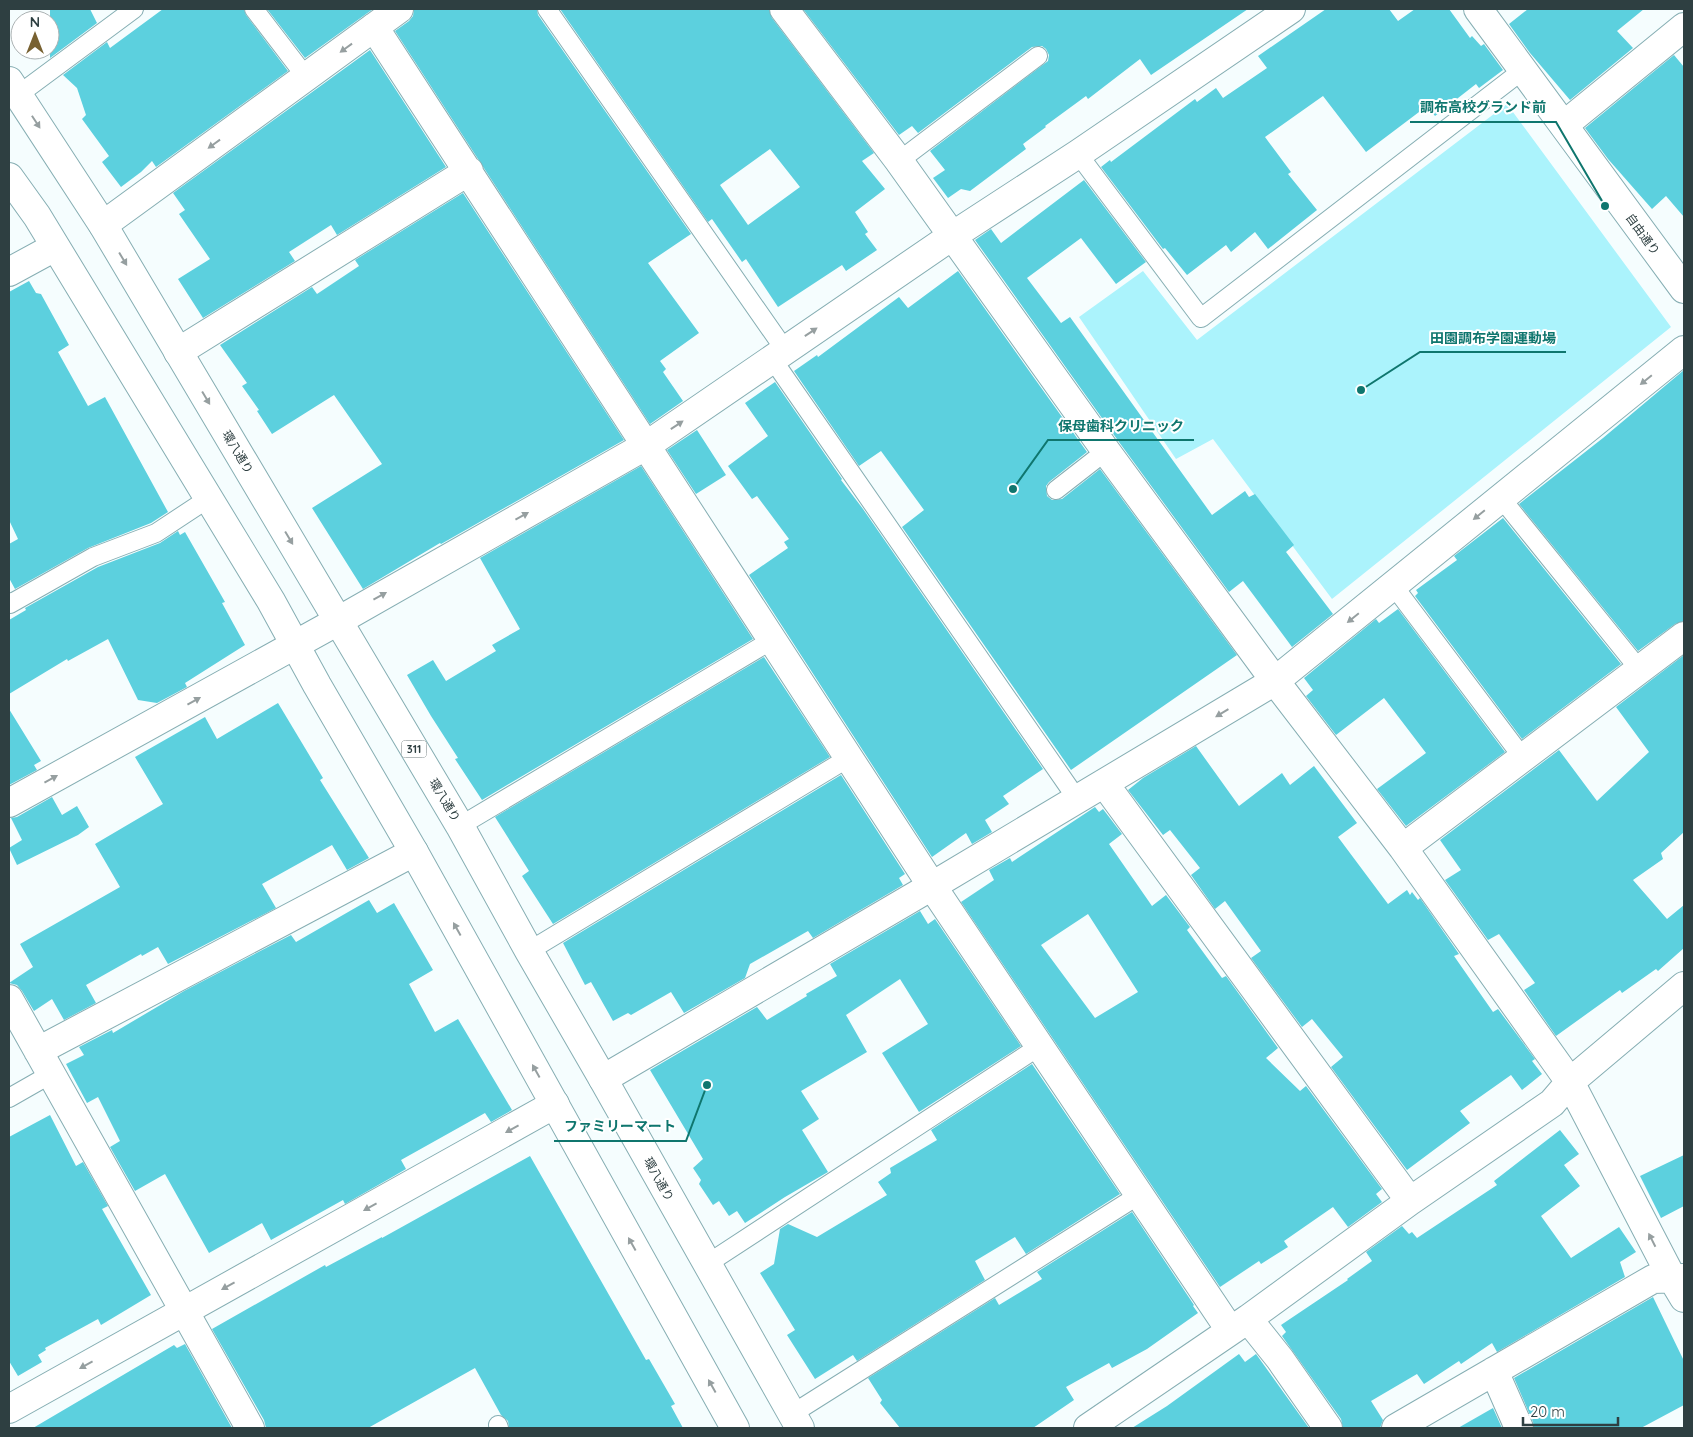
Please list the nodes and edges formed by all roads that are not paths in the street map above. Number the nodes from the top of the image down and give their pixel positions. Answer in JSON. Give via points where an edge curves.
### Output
{"nodes":[{"id":1,"x":134,"y":9,"type":"edge"},
{"id":2,"x":254,"y":9,"type":"edge"},
{"id":3,"x":399,"y":9,"type":"edge"},
{"id":4,"x":547,"y":9,"type":"edge"},
{"id":5,"x":784,"y":9,"type":"edge"},
{"id":6,"x":1291,"y":9,"type":"edge"},
{"id":7,"x":1478,"y":9,"type":"edge"},
{"id":8,"x":374,"y":27,"type":"junction"},
{"id":9,"x":1684,"y":27,"type":"edge"},
{"id":10,"x":1038,"y":56,"type":"dead end"},
{"id":11,"x":1523,"y":70,"type":"junction"},
{"id":12,"x":306,"y":77,"type":"junction"},
{"id":13,"x":14,"y":88,"type":"edge"},
{"id":14,"x":1564,"y":125,"type":"junction"},
{"id":15,"x":1078,"y":154,"type":"junction"},
{"id":16,"x":899,"y":161,"type":"junction"},
{"id":17,"x":469,"y":171,"type":"junction"},
{"id":18,"x":9,"y":176,"type":"edge"},
{"id":19,"x":103,"y":225,"type":"junction"},
{"id":20,"x":952,"y":236,"type":"junction"},
{"id":21,"x":54,"y":247,"type":"junction"},
{"id":22,"x":9,"y":272,"type":"edge"},
{"id":23,"x":1684,"y":290,"type":"edge"},
{"id":24,"x":1684,"y":350,"type":"edge"},
{"id":25,"x":178,"y":352,"type":"junction"},
{"id":26,"x":779,"y":355,"type":"junction"},
{"id":27,"x":647,"y":446,"type":"junction"},
{"id":28,"x":1106,"y":451,"type":"junction"},
{"id":29,"x":1056,"y":490,"type":"dead end"},
{"id":30,"x":209,"y":498,"type":"junction"},
{"id":31,"x":1500,"y":498,"type":"junction"},
{"id":32,"x":1393,"y":585,"type":"junction"},
{"id":33,"x":9,"y":602,"type":"edge"},
{"id":34,"x":338,"y":621,"type":"junction"},
{"id":35,"x":1684,"y":636,"type":"edge"},
{"id":36,"x":772,"y":640,"type":"junction"},
{"id":37,"x":294,"y":645,"type":"junction"},
{"id":38,"x":1639,"y":670,"type":"junction"},
{"id":39,"x":1275,"y":681,"type":"junction"},
{"id":40,"x":850,"y":757,"type":"junction"},
{"id":41,"x":1522,"y":758,"type":"junction"},
{"id":42,"x":1104,"y":782,"type":"junction"},
{"id":43,"x":1077,"y":799,"type":"junction"},
{"id":44,"x":9,"y":802,"type":"edge"},
{"id":45,"x":460,"y":826,"type":"junction"},
{"id":46,"x":1403,"y":848,"type":"junction"},
{"id":47,"x":414,"y":852,"type":"junction"},
{"id":48,"x":932,"y":886,"type":"junction"},
{"id":49,"x":529,"y":951,"type":"junction"},
{"id":50,"x":1684,"y":986,"type":"edge"},
{"id":51,"x":9,"y":999,"type":"edge"},
{"id":52,"x":1040,"y":1046,"type":"junction"},
{"id":53,"x":44,"y":1062,"type":"junction"},
{"id":54,"x":603,"y":1079,"type":"junction"},
{"id":55,"x":1570,"y":1082,"type":"junction"},
{"id":56,"x":9,"y":1098,"type":"edge"},
{"id":57,"x":555,"y":1104,"type":"junction"},
{"id":58,"x":1139,"y":1195,"type":"junction"},
{"id":59,"x":1410,"y":1202,"type":"junction"},
{"id":60,"x":707,"y":1264,"type":"junction"},
{"id":61,"x":1680,"y":1284,"type":"edge"},
{"id":62,"x":184,"y":1311,"type":"junction"},
{"id":63,"x":1239,"y":1325,"type":"junction"},
{"id":64,"x":1494,"y":1371,"type":"junction"},
{"id":65,"x":9,"y":1408,"type":"edge"},
{"id":66,"x":796,"y":1421,"type":"edge"},
{"id":67,"x":250,"y":1428,"type":"edge"},
{"id":68,"x":735,"y":1428,"type":"edge"},
{"id":69,"x":1088,"y":1428,"type":"edge"},
{"id":70,"x":1328,"y":1428,"type":"edge"},
{"id":71,"x":1396,"y":1428,"type":"edge"},
{"id":72,"x":1519,"y":1428,"type":"edge"}],
"edges":[{"from":1,"to":13,"type":"lane"},
{"from":2,"to":12,"type":"lane"},
{"from":3,"to":8,"type":"street"},
{"from":4,"to":26,"type":"lane"},
{"from":5,"to":16,"type":"street"},
{"from":6,"to":15,"type":"street"},
{"from":7,"to":11,"type":"street","name":"自由通り"},
{"from":8,"to":12,"type":"street","one_way":true},
{"from":8,"to":17,"type":"street"},
{"from":9,"to":14,"type":"street"},
{"from":10,"to":16,"type":"lane"},
{"from":11,"to":14,"type":"street","name":"自由通り"},
{"from":11,"to":15,"type":"lane","via":[[1201,318]]},
{"from":12,"to":19,"type":"street","one_way":true},
{"from":13,"to":19,"type":"street","name":"環八通り","number":"311","one_way":true},
{"from":14,"to":23,"type":"street","name":"自由通り"},
{"from":15,"to":20,"type":"street"},
{"from":16,"to":20,"type":"street"},
{"from":17,"to":25,"type":"street"},
{"from":17,"to":27,"type":"street"},
{"from":18,"to":21,"type":"street"},
{"from":19,"to":25,"type":"street","name":"環八通り","number":"311","one_way":true},
{"from":26,"to":20,"type":"street","one_way":true},
{"from":20,"to":28,"type":"street"},
{"from":21,"to":22,"type":"street"},
{"from":21,"to":30,"type":"street"},
{"from":24,"to":31,"type":"street","one_way":true},
{"from":25,"to":34,"type":"street","name":"環八通り","number":"311","one_way":true},
{"from":27,"to":26,"type":"street","one_way":true},
{"from":26,"to":43,"type":"lane"},
{"from":34,"to":27,"type":"street","one_way":true},
{"from":27,"to":36,"type":"street"},
{"from":28,"to":29,"type":"lane"},
{"from":28,"to":39,"type":"street"},
{"from":30,"to":33,"type":"lane","via":[[156,533],[93,557]]},
{"from":30,"to":37,"type":"street"},
{"from":31,"to":32,"type":"street","one_way":true},
{"from":31,"to":38,"type":"lane"},
{"from":32,"to":39,"type":"street","one_way":true},
{"from":32,"to":41,"type":"lane"},
{"from":34,"to":37,"type":"street"},
{"from":34,"to":45,"type":"street","name":"環八通り","number":"311"},
{"from":35,"to":38,"type":"street"},
{"from":36,"to":40,"type":"street"},
{"from":36,"to":45,"type":"lane"},
{"from":44,"to":37,"type":"street","one_way":true},
{"from":37,"to":47,"type":"street"},
{"from":38,"to":41,"type":"street"},
{"from":39,"to":42,"type":"street","one_way":true},
{"from":39,"to":46,"type":"street"},
{"from":40,"to":48,"type":"street"},
{"from":40,"to":49,"type":"lane"},
{"from":41,"to":46,"type":"street"},
{"from":42,"to":43,"type":"street"},
{"from":42,"to":59,"type":"street"},
{"from":43,"to":48,"type":"street"},
{"from":45,"to":49,"type":"street","name":"環八通り","number":"311"},
{"from":46,"to":55,"type":"street"},
{"from":47,"to":53,"type":"street"},
{"from":57,"to":47,"type":"street","one_way":true},
{"from":48,"to":52,"type":"street"},
{"from":48,"to":54,"type":"street"},
{"from":49,"to":54,"type":"street","name":"環八通り","number":"311"},
{"from":50,"to":55,"type":"street"},
{"from":51,"to":53,"type":"street"},
{"from":52,"to":58,"type":"street"},
{"from":52,"to":60,"type":"lane"},
{"from":53,"to":56,"type":"lane"},
{"from":53,"to":62,"type":"street"},
{"from":54,"to":60,"type":"street","name":"環八通り","number":"311"},
{"from":55,"to":59,"type":"street","via":[[1552,1103]]},
{"from":61,"to":55,"type":"street","one_way":true},
{"from":57,"to":62,"type":"street","one_way":true},
{"from":68,"to":57,"type":"street","one_way":true},
{"from":58,"to":63,"type":"street"},
{"from":58,"to":66,"type":"lane"},
{"from":59,"to":63,"type":"street"},
{"from":60,"to":66,"type":"street","name":"環八通り","number":"311"},
{"from":61,"to":64,"type":"street","via":[[1653,1279]]},
{"from":62,"to":65,"type":"street","one_way":true},
{"from":62,"to":67,"type":"street"},
{"from":63,"to":69,"type":"street"},
{"from":63,"to":70,"type":"street","via":[[1280,1359]]},
{"from":64,"to":71,"type":"street"},
{"from":64,"to":72,"type":"street"}]}
